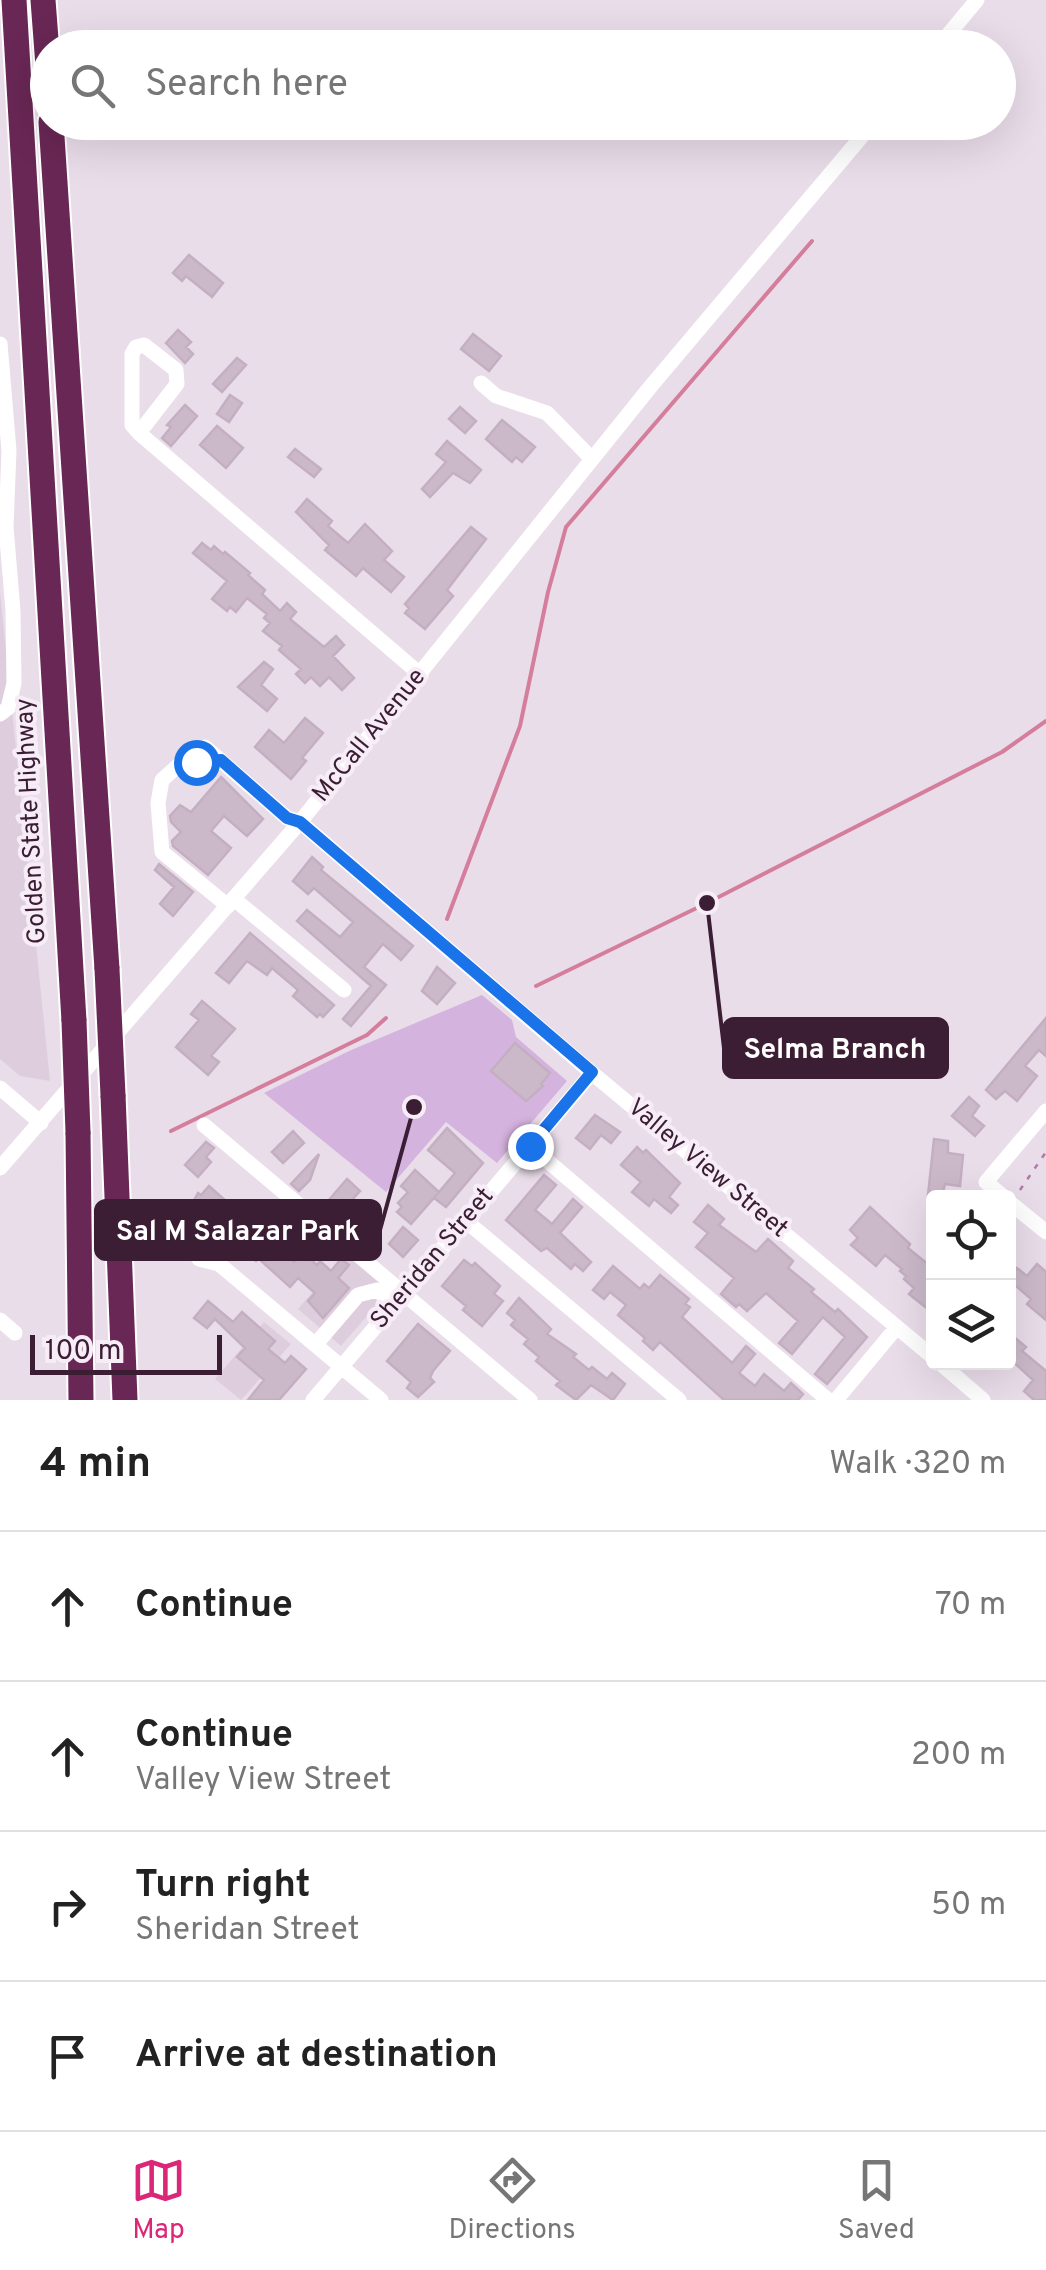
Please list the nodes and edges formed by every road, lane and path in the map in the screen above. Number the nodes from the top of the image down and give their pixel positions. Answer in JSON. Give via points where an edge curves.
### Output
{"nodes":[{"id":1,"x":14,"y":0,"type":"edge"},
{"id":2,"x":43,"y":0,"type":"edge"},
{"id":3,"x":978,"y":0,"type":"edge"},
{"id":4,"x":45,"y":30,"type":"edge"},
{"id":5,"x":952,"y":30,"type":"edge"},
{"id":6,"x":52,"y":140,"type":"edge"},
{"id":7,"x":859,"y":140,"type":"edge"},
{"id":8,"x":0,"y":344,"type":"edge"},
{"id":9,"x":481,"y":383,"type":"dead end"},
{"id":10,"x":139,"y":433,"type":"junction"},
{"id":11,"x":592,"y":459,"type":"junction"},
{"id":12,"x":421,"y":675,"type":"junction"},
{"id":13,"x":0,"y":714,"type":"edge"},
{"id":14,"x":205,"y":747,"type":"dead end"},
{"id":15,"x":221,"y":760,"type":"junction"},
{"id":16,"x":300,"y":822,"type":"junction"},
{"id":17,"x":230,"y":903,"type":"junction"},
{"id":18,"x":344,"y":990,"type":"dead end"},
{"id":19,"x":592,"y":1072,"type":"junction"},
{"id":20,"x":0,"y":1088,"type":"edge"},
{"id":21,"x":1046,"y":1111,"type":"edge"},
{"id":22,"x":41,"y":1123,"type":"junction"},
{"id":23,"x":204,"y":1125,"type":"dead end"},
{"id":24,"x":530,"y":1146,"type":"junction"},
{"id":25,"x":1046,"y":1152,"type":"edge"},
{"id":26,"x":0,"y":1168,"type":"edge"},
{"id":27,"x":1000,"y":1190,"type":"edge"},
{"id":28,"x":1016,"y":1190,"type":"edge"},
{"id":29,"x":1016,"y":1201,"type":"edge"},
{"id":30,"x":466,"y":1221,"type":"junction"},
{"id":31,"x":1046,"y":1232,"type":"edge"},
{"id":32,"x":199,"y":1259,"type":"dead end"},
{"id":33,"x":400,"y":1300,"type":"junction"},
{"id":34,"x":0,"y":1320,"type":"edge"},
{"id":35,"x":897,"y":1327,"type":"junction"},
{"id":36,"x":15,"y":1333,"type":"dead end"},
{"id":37,"x":316,"y":1344,"type":"junction"},
{"id":38,"x":926,"y":1352,"type":"edge"},
{"id":39,"x":342,"y":1367,"type":"junction"},
{"id":40,"x":948,"y":1370,"type":"edge"},
{"id":41,"x":82,"y":1400,"type":"edge"},
{"id":42,"x":127,"y":1400,"type":"edge"},
{"id":43,"x":313,"y":1400,"type":"edge"},
{"id":44,"x":381,"y":1400,"type":"edge"},
{"id":45,"x":530,"y":1400,"type":"edge"},
{"id":46,"x":679,"y":1400,"type":"edge"},
{"id":47,"x":828,"y":1400,"type":"edge"},
{"id":48,"x":836,"y":1400,"type":"edge"},
{"id":49,"x":983,"y":1400,"type":"edge"}],
"edges":[{"from":1,"to":41,"type":"highway","name":"Golden State Highway","bridge":true,"via":[[74,1021]]},
{"from":2,"to":4,"type":"highway"},
{"from":3,"to":5,"type":"street"},
{"from":6,"to":42,"type":"highway","bridge":true,"via":[[107,969]]},
{"from":7,"to":11,"type":"street","name":"McCall Avenue"},
{"from":8,"to":13,"type":"street","via":[[14,611],[14,684]]},
{"from":9,"to":11,"type":"street","via":[[496,396],[547,413]]},
{"from":10,"to":10,"type":"street","via":[[178,376],[144,346],[132,354],[132,425]]},
{"from":10,"to":12,"type":"street"},
{"from":11,"to":12,"type":"street","name":"McCall Avenue"},
{"from":12,"to":16,"type":"street","name":"McCall Avenue"},
{"from":14,"to":15,"type":"street","name":"Valley View Street"},
{"from":15,"to":16,"type":"street","name":"Valley View Street"},
{"from":15,"to":17,"type":"street","via":[[181,763],[162,780],[158,803],[162,852]]},
{"from":16,"to":17,"type":"street","name":"McCall Avenue"},
{"from":16,"to":19,"type":"street","name":"Valley View Street"},
{"from":17,"to":18,"type":"street"},
{"from":17,"to":22,"type":"street","name":"McCall Avenue"},
{"from":19,"to":24,"type":"street","name":"Sheridan Street"},
{"from":19,"to":35,"type":"street","name":"Valley View Street"},
{"from":20,"to":22,"type":"street"},
{"from":21,"to":27,"type":"street","via":[[986,1182]]},
{"from":22,"to":26,"type":"street","name":"McCall Avenue"},
{"from":23,"to":33,"type":"street"},
{"from":24,"to":30,"type":"street","name":"Sheridan Street"},
{"from":24,"to":47,"type":"street"},
{"from":25,"to":28,"type":"path"},
{"from":29,"to":31,"type":"street"},
{"from":30,"to":33,"type":"street","name":"Sheridan Street"},
{"from":30,"to":46,"type":"street"},
{"from":32,"to":37,"type":"street","via":[[219,1264]]},
{"from":33,"to":37,"type":"street","via":[[378,1290],[358,1295]]},
{"from":33,"to":39,"type":"street","name":"Sheridan Street"},
{"from":33,"to":45,"type":"street"},
{"from":34,"to":36,"type":"street"},
{"from":35,"to":38,"type":"street","name":"Valley View Street"},
{"from":35,"to":48,"type":"street"},
{"from":37,"to":39,"type":"street"},
{"from":39,"to":43,"type":"street","name":"Sheridan Street"},
{"from":39,"to":44,"type":"street"},
{"from":40,"to":49,"type":"street","name":"Valley View Street"}]}
